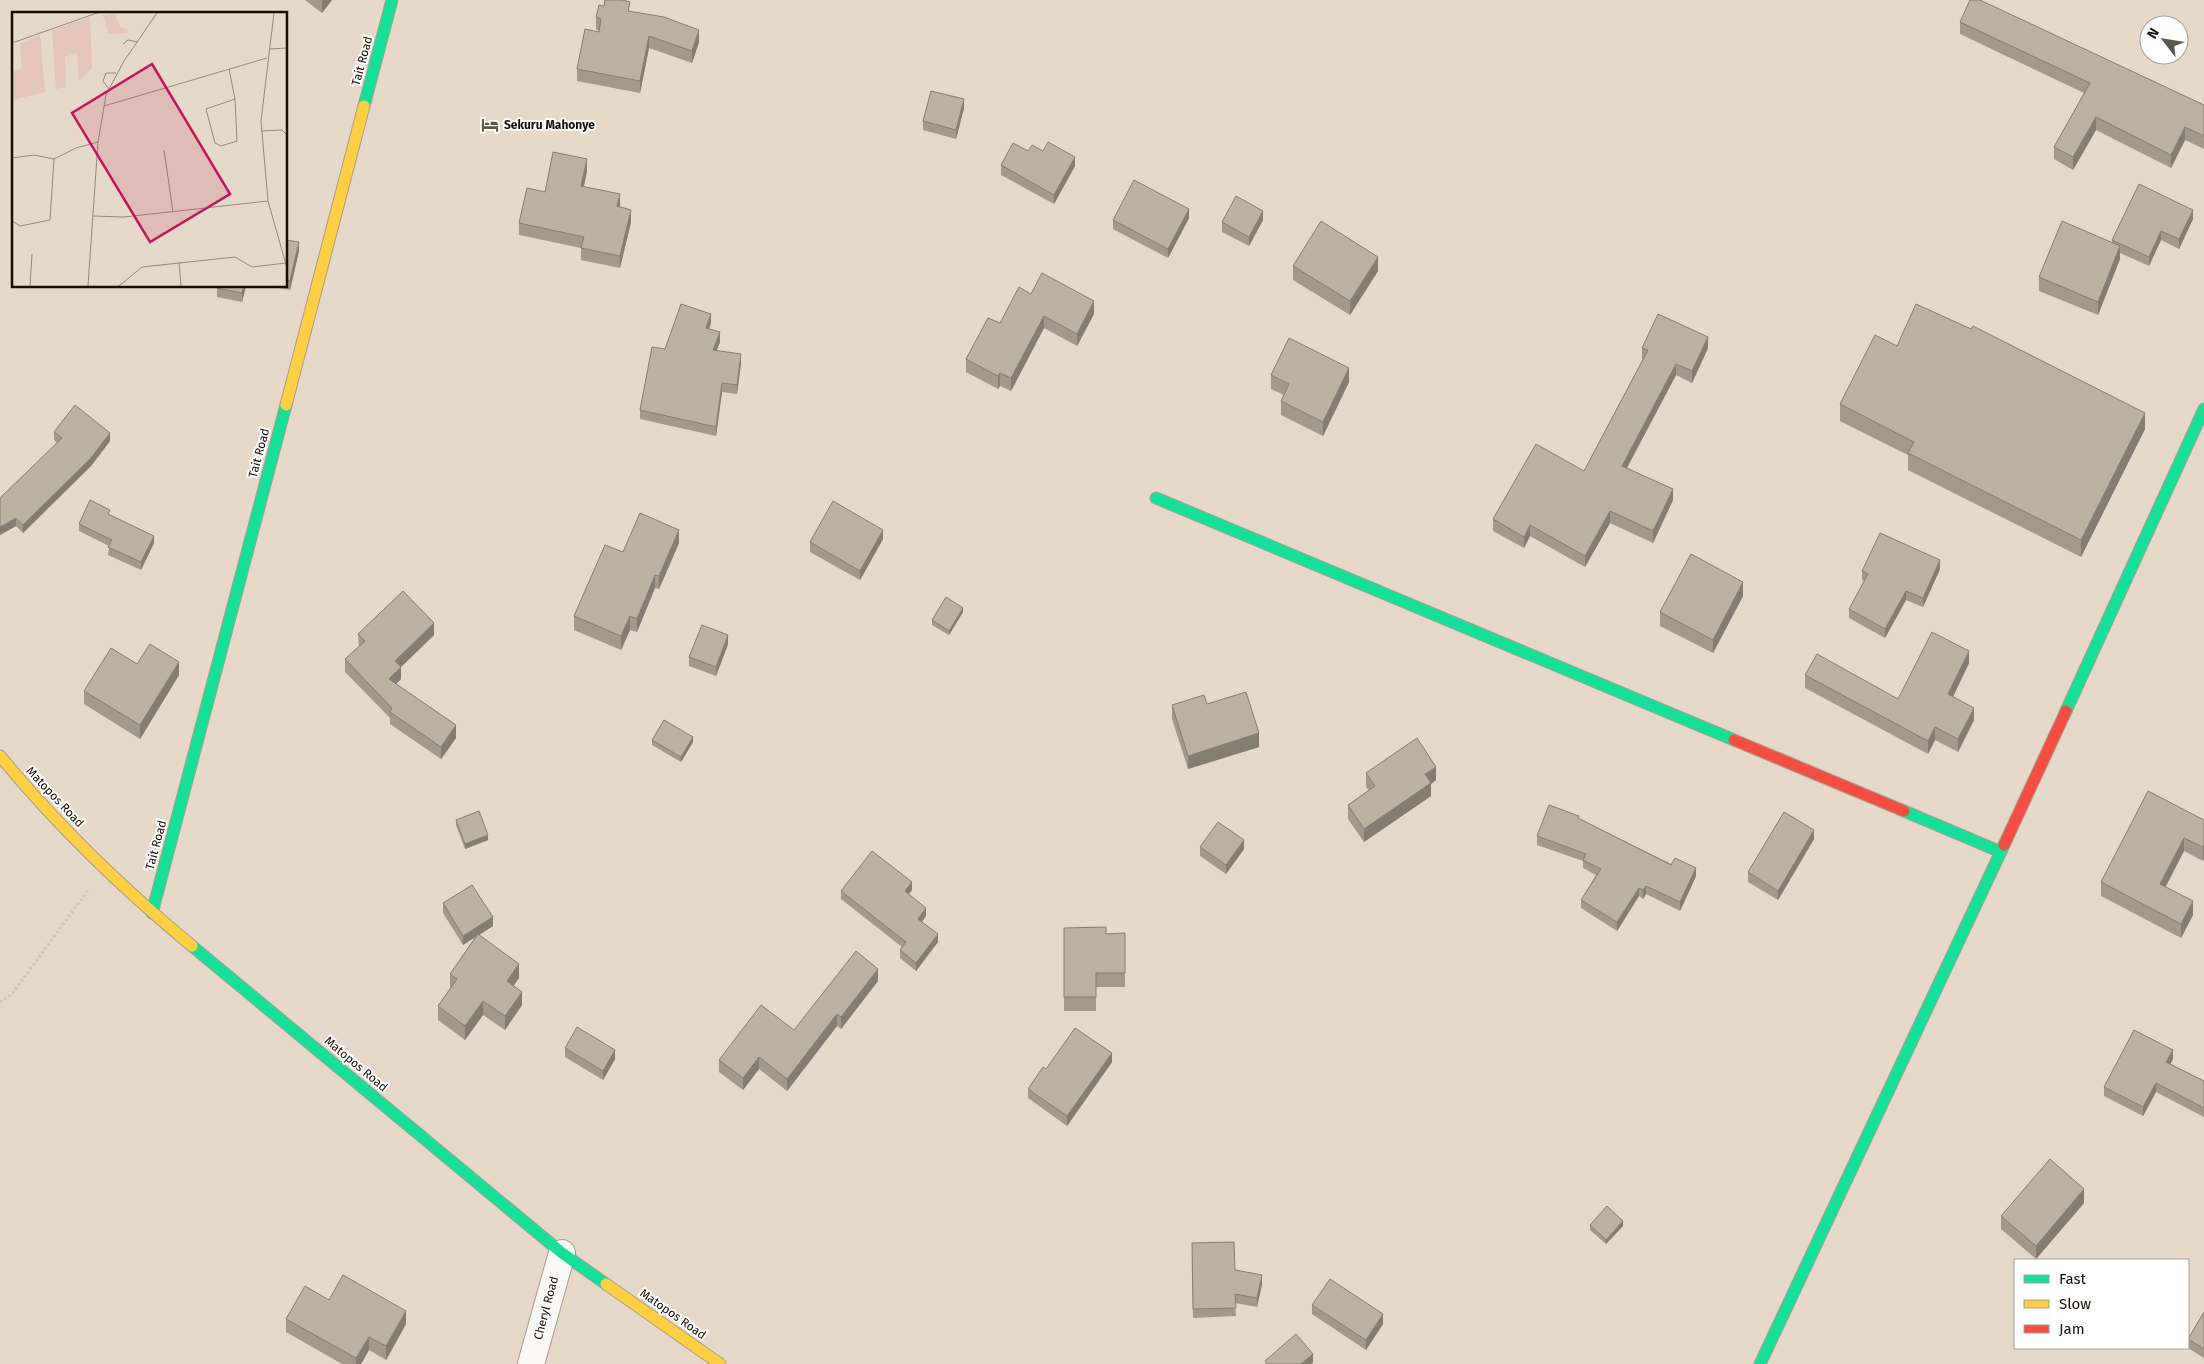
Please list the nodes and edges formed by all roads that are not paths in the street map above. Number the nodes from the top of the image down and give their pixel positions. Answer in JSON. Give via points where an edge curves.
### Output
{"nodes":[{"id":1,"x":392,"y":0,"type":"edge"},
{"id":2,"x":2204,"y":409,"type":"edge"},
{"id":3,"x":1156,"y":498,"type":"dead end"},
{"id":4,"x":0,"y":756,"type":"edge"},
{"id":5,"x":2001,"y":852,"type":"junction"},
{"id":6,"x":152,"y":913,"type":"junction"},
{"id":7,"x":562,"y":1253,"type":"junction"},
{"id":8,"x":531,"y":1364,"type":"edge"},
{"id":9,"x":720,"y":1364,"type":"edge"},
{"id":10,"x":1760,"y":1364,"type":"edge"}],
"edges":[{"from":1,"to":6,"type":"street","name":"Tait Road"},
{"from":2,"to":5,"type":"street"},
{"from":3,"to":5,"type":"street"},
{"from":4,"to":6,"type":"street","name":"Matopos Road","via":[[42,806]]},
{"from":5,"to":10,"type":"street"},
{"from":6,"to":7,"type":"street","name":"Matopos Road"},
{"from":7,"to":8,"type":"street","name":"Cheryl Road"},
{"from":7,"to":9,"type":"street","name":"Matopos Road"}]}
